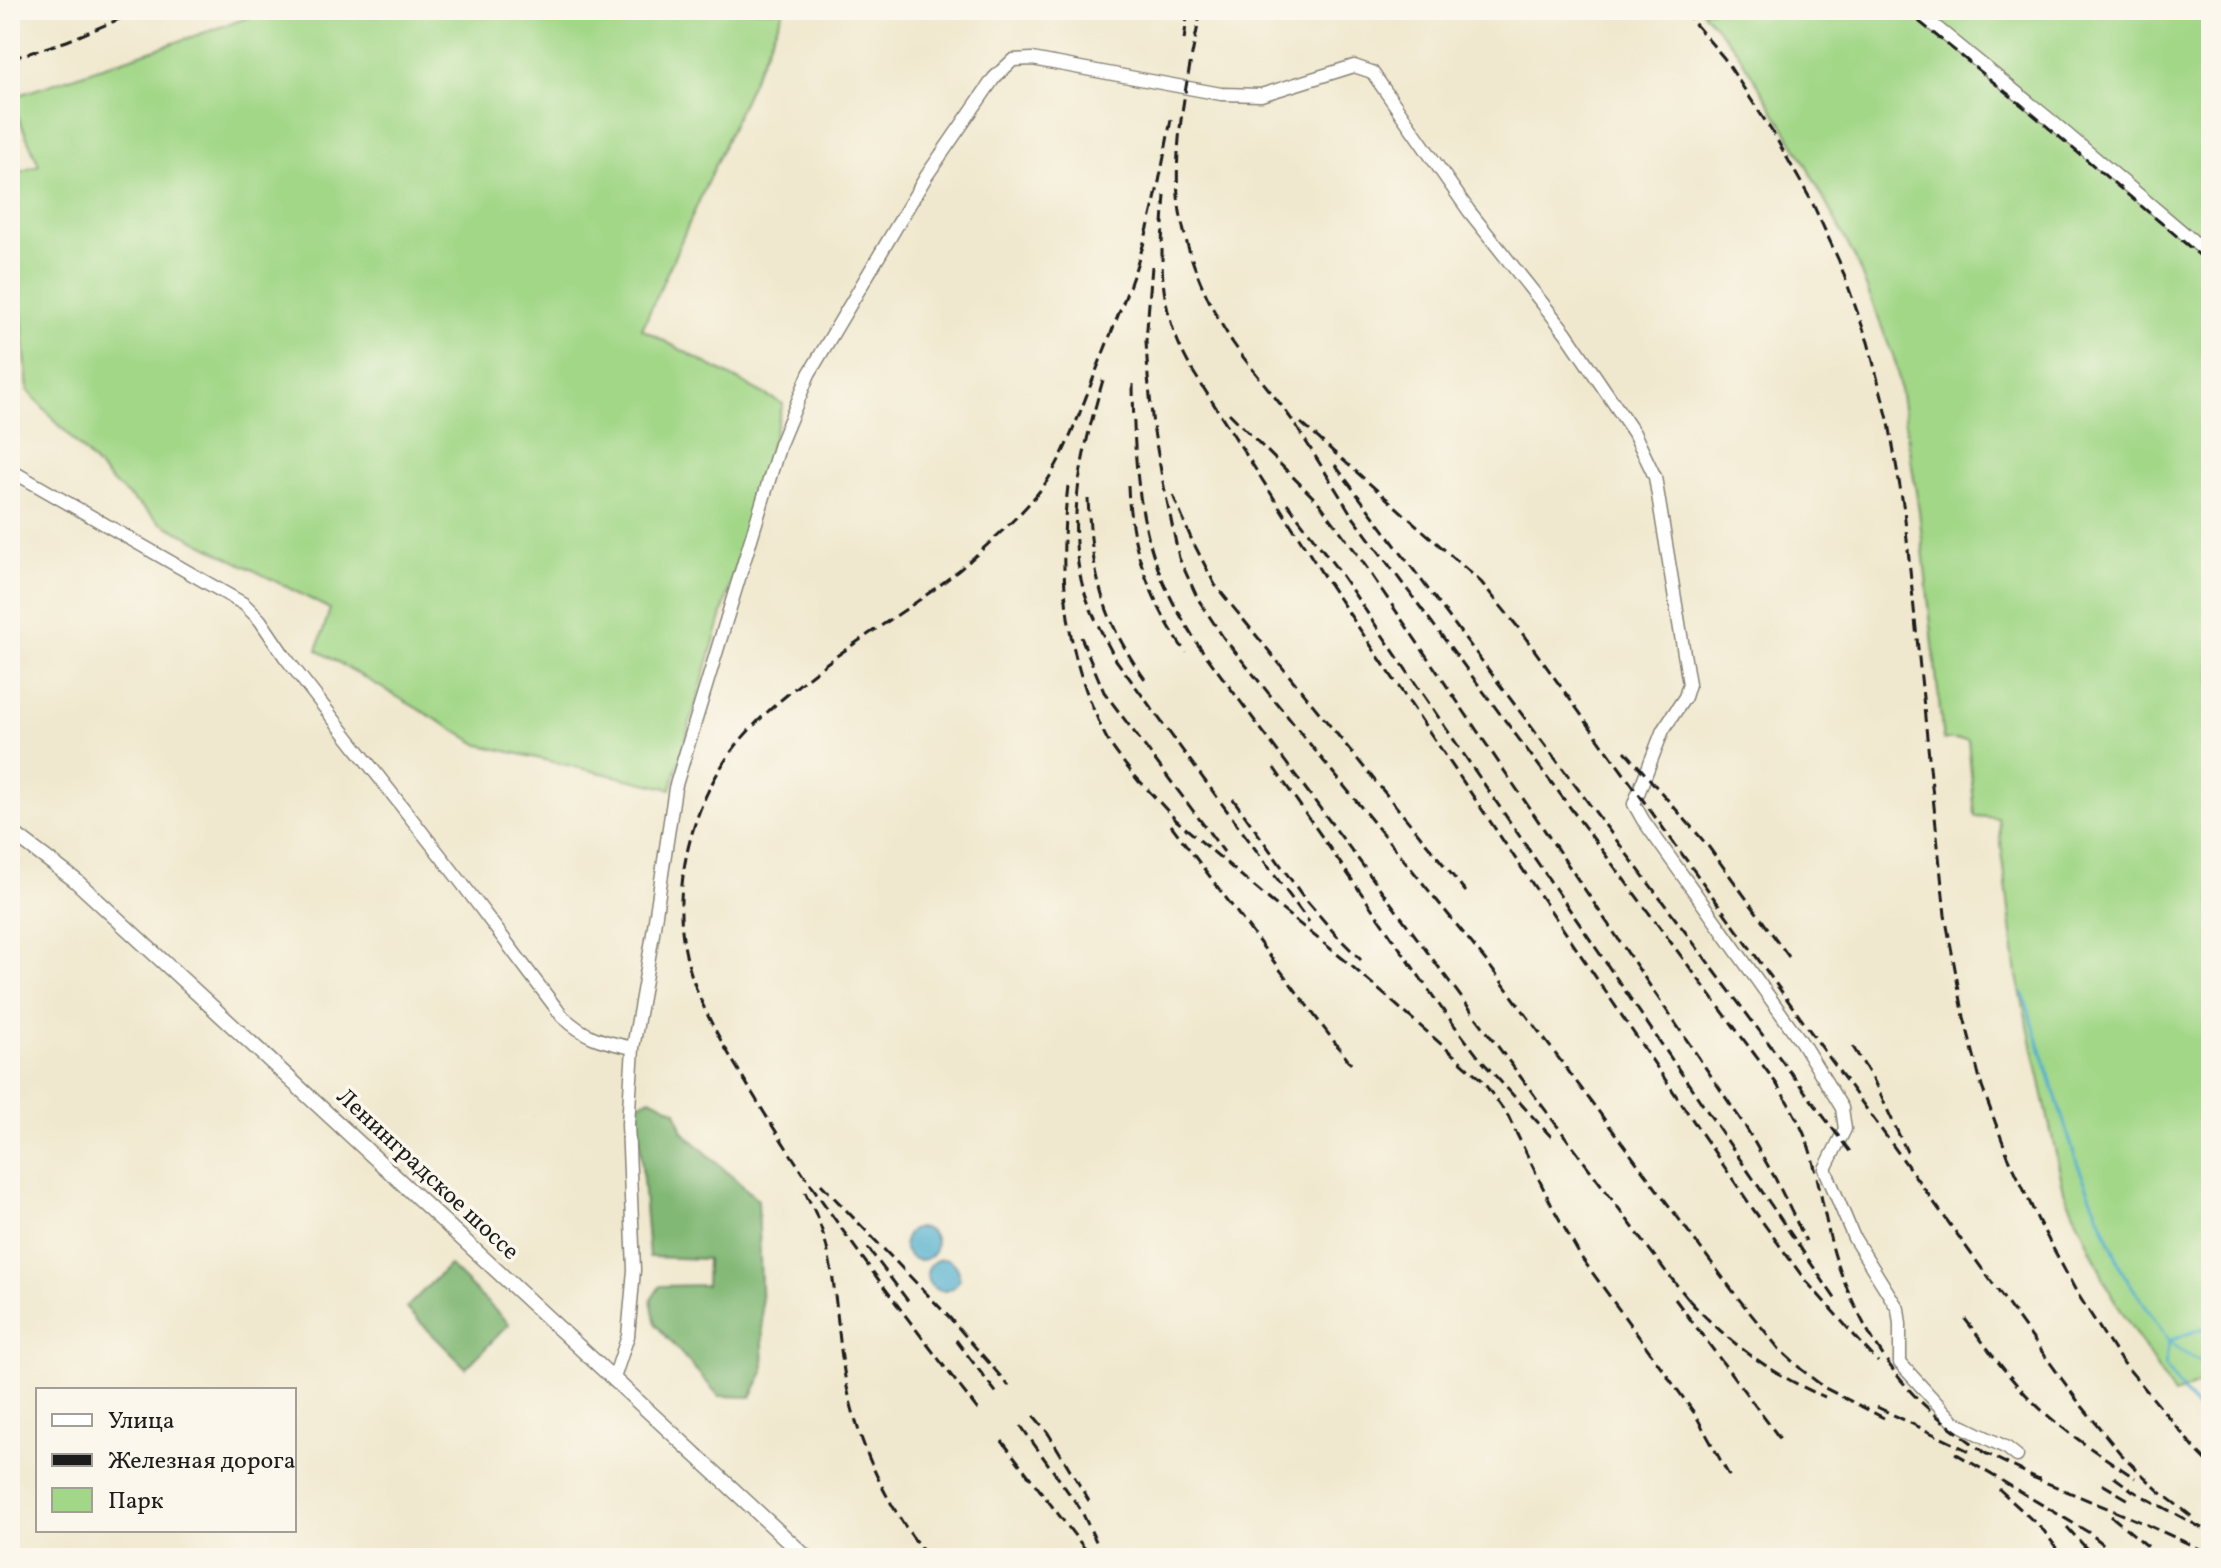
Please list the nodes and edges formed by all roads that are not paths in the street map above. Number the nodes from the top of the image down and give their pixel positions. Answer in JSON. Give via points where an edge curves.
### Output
{"nodes":[{"id":1,"x":1915,"y":10,"type":"edge"},
{"id":2,"x":2211,"y":256,"type":"edge"},
{"id":3,"x":10,"y":470,"type":"edge"},
{"id":4,"x":10,"y":831,"type":"edge"},
{"id":5,"x":633,"y":1048,"type":"junction"},
{"id":6,"x":614,"y":1378,"type":"junction"},
{"id":7,"x":2017,"y":1456,"type":"dead end"},
{"id":8,"x":807,"y":1558,"type":"edge"}],
"edges":[{"from":1,"to":2,"type":"street"},
{"from":3,"to":5,"type":"street","via":[[244,604],[562,1016],[593,1039]]},
{"from":4,"to":6,"type":"main road","name":"Ленинградское шоссе","via":[[75,880]]},
{"from":5,"to":6,"type":"street","via":[[628,1124],[634,1270],[628,1336]]},
{"from":5,"to":7,"type":"street","via":[[675,788],[780,444],[809,374],[927,175],[994,78],[1013,60],[1032,59],[1221,94],[1261,95],[1354,66],[1372,72],[1469,211],[1566,333],[1634,433],[1655,477],[1689,684],[1663,730],[1634,804],[1842,1108],[1845,1129],[1825,1169],[1854,1238],[1898,1309],[1900,1363],[1954,1422]]},
{"from":6,"to":8,"type":"main road","name":"Ленинградское шоссе"}]}
